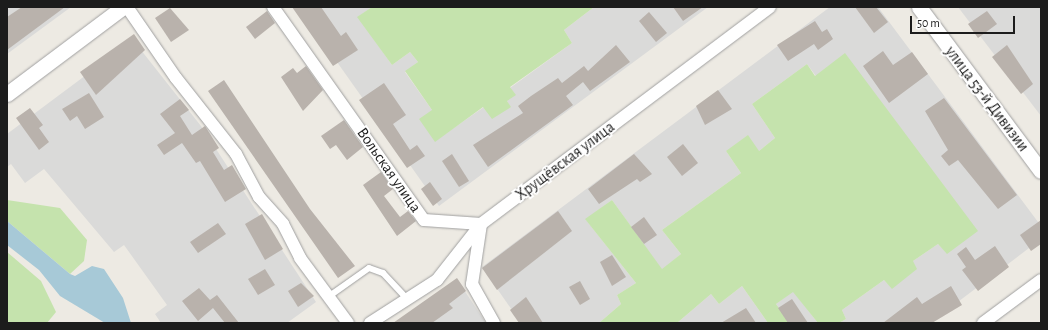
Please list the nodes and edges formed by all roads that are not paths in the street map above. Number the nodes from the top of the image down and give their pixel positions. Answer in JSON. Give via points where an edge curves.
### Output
{"nodes":[{"id":1,"x":123,"y":7,"type":"edge"},
{"id":2,"x":127,"y":7,"type":"edge"},
{"id":3,"x":273,"y":7,"type":"edge"},
{"id":4,"x":770,"y":7,"type":"edge"},
{"id":5,"x":919,"y":7,"type":"edge"},
{"id":6,"x":7,"y":94,"type":"edge"},
{"id":7,"x":1041,"y":171,"type":"edge"},
{"id":8,"x":481,"y":224,"type":"junction"},
{"id":9,"x":1041,"y":280,"type":"edge"},
{"id":10,"x":328,"y":296,"type":"junction"},
{"id":11,"x":407,"y":299,"type":"junction"},
{"id":12,"x":348,"y":323,"type":"edge"},
{"id":13,"x":370,"y":323,"type":"edge"},
{"id":14,"x":494,"y":323,"type":"edge"},
{"id":15,"x":983,"y":323,"type":"edge"}],
"edges":[{"from":1,"to":6,"type":"street"},
{"from":2,"to":10,"type":"street","via":[[176,78],[236,154],[259,197],[284,224],[300,258]]},
{"from":3,"to":8,"type":"street","name":"Вольская улица","via":[[424,220]]},
{"from":4,"to":8,"type":"street","name":"Хрущёвская улица"},
{"from":5,"to":7,"type":"street","name":"улица 53-й Дивизии"},
{"from":8,"to":11,"type":"street","name":"Хрущёвская улица","via":[[437,280]]},
{"from":8,"to":14,"type":"street","via":[[472,284]]},
{"from":9,"to":15,"type":"street"},
{"from":10,"to":11,"type":"lane","via":[[369,268],[383,273]]},
{"from":10,"to":12,"type":"street"},
{"from":11,"to":13,"type":"street","name":"Хрущёвская улица"}]}
